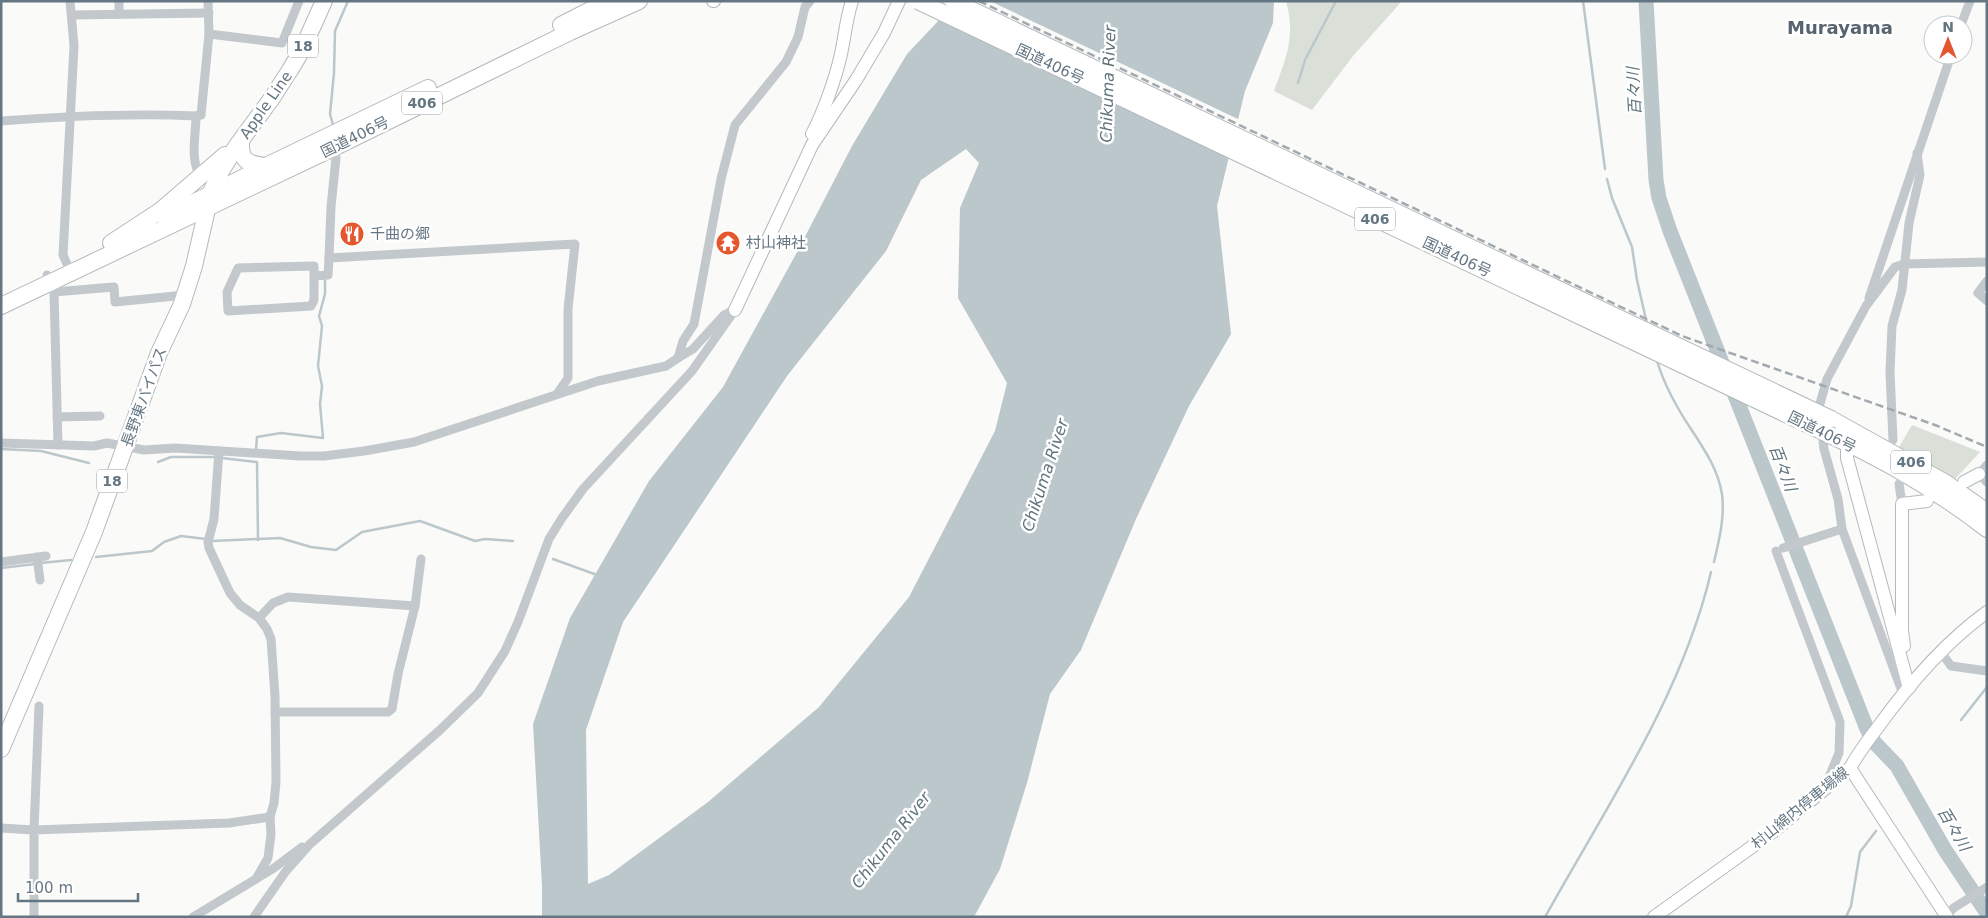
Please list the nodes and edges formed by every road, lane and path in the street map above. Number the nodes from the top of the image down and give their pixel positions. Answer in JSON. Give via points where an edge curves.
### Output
{"nodes":[{"id":1,"x":70,"y":1,"type":"edge"},
{"id":2,"x":119,"y":1,"type":"edge"},
{"id":3,"x":208,"y":1,"type":"edge"},
{"id":4,"x":299,"y":1,"type":"edge"},
{"id":5,"x":324,"y":1,"type":"edge"},
{"id":6,"x":608,"y":1,"type":"edge"},
{"id":7,"x":639,"y":1,"type":"edge"},
{"id":8,"x":810,"y":1,"type":"edge"},
{"id":9,"x":852,"y":1,"type":"edge"},
{"id":10,"x":899,"y":1,"type":"edge"},
{"id":11,"x":918,"y":1,"type":"edge"},
{"id":12,"x":953,"y":1,"type":"edge"},
{"id":13,"x":1970,"y":1,"type":"edge"},
{"id":14,"x":209,"y":13,"type":"junction"},
{"id":15,"x":119,"y":14,"type":"junction"},
{"id":16,"x":72,"y":15,"type":"junction"},
{"id":17,"x":1965,"y":15,"type":"edge"},
{"id":18,"x":210,"y":34,"type":"junction"},
{"id":19,"x":1948,"y":65,"type":"edge"},
{"id":20,"x":70,"y":116,"type":"junction"},
{"id":21,"x":196,"y":116,"type":"junction"},
{"id":22,"x":1,"y":121,"type":"edge"},
{"id":23,"x":330,"y":142,"type":"junction"},
{"id":24,"x":238,"y":144,"type":"junction"},
{"id":25,"x":812,"y":145,"type":"junction"},
{"id":26,"x":1917,"y":153,"type":"junction"},
{"id":27,"x":266,"y":166,"type":"junction"},
{"id":28,"x":201,"y":177,"type":"junction"},
{"id":29,"x":210,"y":200,"type":"junction"},
{"id":30,"x":111,"y":243,"type":"junction"},
{"id":31,"x":329,"y":258,"type":"junction"},
{"id":32,"x":1987,"y":262,"type":"edge"},
{"id":33,"x":67,"y":264,"type":"junction"},
{"id":34,"x":1904,"y":264,"type":"junction"},
{"id":35,"x":314,"y":276,"type":"junction"},
{"id":36,"x":1987,"y":281,"type":"edge"},
{"id":37,"x":50,"y":283,"type":"junction"},
{"id":38,"x":185,"y":295,"type":"junction"},
{"id":39,"x":1,"y":296,"type":"edge"},
{"id":40,"x":1987,"y":301,"type":"edge"},
{"id":41,"x":1,"y":306,"type":"edge"},
{"id":42,"x":1866,"y":306,"type":"junction"},
{"id":43,"x":735,"y":310,"type":"junction"},
{"id":44,"x":678,"y":358,"type":"junction"},
{"id":45,"x":557,"y":394,"type":"junction"},
{"id":46,"x":100,"y":416,"type":"dead end"},
{"id":47,"x":57,"y":417,"type":"junction"},
{"id":48,"x":1840,"y":439,"type":"junction"},
{"id":49,"x":1893,"y":440,"type":"dead end"},
{"id":50,"x":1,"y":443,"type":"edge"},
{"id":51,"x":58,"y":445,"type":"junction"},
{"id":52,"x":125,"y":446,"type":"junction"},
{"id":53,"x":219,"y":451,"type":"junction"},
{"id":54,"x":1984,"y":474,"type":"edge"},
{"id":55,"x":1964,"y":482,"type":"dead end"},
{"id":56,"x":1899,"y":484,"type":"dead end"},
{"id":57,"x":1927,"y":501,"type":"dead end"},
{"id":58,"x":1902,"y":504,"type":"junction"},
{"id":59,"x":1987,"y":512,"type":"edge"},
{"id":60,"x":1842,"y":529,"type":"junction"},
{"id":61,"x":1987,"y":529,"type":"edge"},
{"id":62,"x":421,"y":559,"type":"dead end"},
{"id":63,"x":1,"y":562,"type":"edge"},
{"id":64,"x":40,"y":580,"type":"dead end"},
{"id":65,"x":415,"y":606,"type":"junction"},
{"id":66,"x":1987,"y":612,"type":"edge"},
{"id":67,"x":259,"y":618,"type":"junction"},
{"id":68,"x":1941,"y":652,"type":"junction"},
{"id":69,"x":1901,"y":660,"type":"junction"},
{"id":70,"x":1987,"y":671,"type":"edge"},
{"id":71,"x":1906,"y":691,"type":"junction"},
{"id":72,"x":39,"y":706,"type":"dead end"},
{"id":73,"x":276,"y":712,"type":"junction"},
{"id":74,"x":1,"y":749,"type":"edge"},
{"id":75,"x":1853,"y":763,"type":"junction"},
{"id":76,"x":1822,"y":792,"type":"junction"},
{"id":77,"x":270,"y":817,"type":"junction"},
{"id":78,"x":1,"y":828,"type":"edge"},
{"id":79,"x":34,"y":830,"type":"junction"},
{"id":80,"x":310,"y":844,"type":"junction"},
{"id":81,"x":256,"y":879,"type":"junction"},
{"id":82,"x":1987,"y":888,"type":"edge"},
{"id":83,"x":1948,"y":914,"type":"edge"},
{"id":84,"x":34,"y":917,"type":"edge"},
{"id":85,"x":193,"y":917,"type":"edge"},
{"id":86,"x":254,"y":917,"type":"edge"},
{"id":87,"x":1654,"y":917,"type":"edge"}],
"edges":[{"from":1,"to":16,"type":"street"},
{"from":2,"to":15,"type":"street"},
{"from":3,"to":14,"type":"street"},
{"from":4,"to":18,"type":"street","via":[[282,43]]},
{"from":5,"to":24,"type":"highway","name":"Apple Line","number":"18","via":[[302,50]]},
{"from":6,"to":23,"type":"highway","name":"国道406号","number":"406"},
{"from":7,"to":23,"type":"highway","name":"国道406号","number":"406"},
{"from":8,"to":44,"type":"street","via":[[786,62],[735,125],[721,179],[694,324],[683,341]]},
{"from":9,"to":25,"type":"street","via":[[841,55],[809,139]]},
{"from":10,"to":25,"type":"street","via":[[856,80]]},
{"from":11,"to":48,"type":"highway","name":"国道406号","number":"406","bridge":true},
{"from":12,"to":59,"type":"highway","name":"国道406号","number":"406","bridge":true,"via":[[1831,419],[1939,478]]},
{"from":13,"to":17,"type":"street"},
{"from":14,"to":15,"type":"street"},
{"from":14,"to":18,"type":"street"},
{"from":15,"to":16,"type":"street"},
{"from":16,"to":20,"type":"street","via":[[74,46]]},
{"from":18,"to":21,"type":"street","via":[[201,115]]},
{"from":19,"to":26,"type":"street"},
{"from":20,"to":21,"type":"street"},
{"from":20,"to":22,"type":"street"},
{"from":20,"to":33,"type":"street","via":[[63,255]]},
{"from":21,"to":28,"type":"street","via":[[194,163]]},
{"from":23,"to":27,"type":"highway","name":"国道406号","number":"406"},
{"from":23,"to":29,"type":"highway","name":"国道406号","number":"406"},
{"from":23,"to":31,"type":"street","via":[[336,158]]},
{"from":24,"to":27,"type":"highway","via":[[242,157],[247,161]]},
{"from":24,"to":28,"type":"highway"},
{"from":24,"to":29,"type":"highway","name":"Apple Line","number":"18","via":[[221,171]]},
{"from":25,"to":43,"type":"street"},
{"from":26,"to":34,"type":"street","via":[[1920,175]]},
{"from":26,"to":42,"type":"street"},
{"from":27,"to":29,"type":"highway","name":"国道406号","number":"406"},
{"from":28,"to":29,"type":"street"},
{"from":28,"to":30,"type":"highway","via":[[160,211]]},
{"from":29,"to":30,"type":"highway"},
{"from":29,"to":37,"type":"highway"},
{"from":29,"to":38,"type":"highway","name":"長野東バイパス","number":"18"},
{"from":30,"to":33,"type":"highway"},
{"from":31,"to":35,"type":"street","via":[[328,275]]},
{"from":31,"to":45,"type":"street","via":[[576,244],[568,309],[568,378]]},
{"from":32,"to":34,"type":"street"},
{"from":33,"to":37,"type":"highway"},
{"from":34,"to":42,"type":"street","via":[[1896,266]]},
{"from":34,"to":49,"type":"street","via":[[1902,290],[1892,326]]},
{"from":35,"to":35,"type":"street","via":[[311,306],[228,310],[227,292],[238,268],[314,266]]},
{"from":36,"to":40,"type":"street","via":[[1978,293]]},
{"from":37,"to":38,"type":"street","via":[[114,287],[115,302]]},
{"from":37,"to":39,"type":"highway"},
{"from":37,"to":41,"type":"highway"},
{"from":37,"to":47,"type":"street"},
{"from":38,"to":52,"type":"highway","name":"長野東バイパス","number":"18","via":[[159,353]]},
{"from":42,"to":60,"type":"street","via":[[1827,379],[1819,407],[1824,450],[1838,499]]},
{"from":43,"to":44,"type":"street","via":[[724,315],[693,349]]},
{"from":43,"to":80,"type":"street","via":[[692,371],[583,489],[562,518],[549,539],[505,651],[478,693]]},
{"from":44,"to":45,"type":"street","via":[[666,366]]},
{"from":45,"to":53,"type":"street","via":[[414,442],[364,451],[300,456]]},
{"from":46,"to":47,"type":"street"},
{"from":47,"to":51,"type":"street"},
{"from":48,"to":61,"type":"highway","name":"国道406号","number":"406","via":[[1928,488]]},
{"from":48,"to":69,"type":"street"},
{"from":50,"to":51,"type":"street"},
{"from":51,"to":52,"type":"street","via":[[107,443]]},
{"from":52,"to":53,"type":"street","via":[[144,450]]},
{"from":52,"to":74,"type":"highway","name":"長野東バイパス","number":"18","via":[[94,532]]},
{"from":53,"to":67,"type":"street","via":[[209,548],[230,593],[240,605]]},
{"from":54,"to":55,"type":"street"},
{"from":56,"to":58,"type":"street"},
{"from":57,"to":58,"type":"street"},
{"from":58,"to":69,"type":"street","via":[[1902,630],[1905,653]]},
{"from":60,"to":71,"type":"street"},
{"from":60,"to":76,"type":"street","via":[[1780,550],[1840,722],[1839,753]]},
{"from":62,"to":65,"type":"street"},
{"from":63,"to":64,"type":"street","via":[[42,557],[38,568]]},
{"from":65,"to":67,"type":"street","via":[[288,597],[273,603]]},
{"from":65,"to":73,"type":"street","via":[[392,709],[388,712]]},
{"from":66,"to":68,"type":"street","name":"村山綿内停車場線"},
{"from":67,"to":73,"type":"street","via":[[271,639]]},
{"from":68,"to":70,"type":"street","via":[[1951,666]]},
{"from":68,"to":71,"type":"street","name":"村山綿内停車場線"},
{"from":69,"to":71,"type":"street"},
{"from":71,"to":75,"type":"street","name":"村山綿内停車場線"},
{"from":72,"to":79,"type":"street"},
{"from":73,"to":77,"type":"street","via":[[276,782]]},
{"from":75,"to":76,"type":"street","name":"村山綿内停車場線"},
{"from":75,"to":83,"type":"street"},
{"from":76,"to":87,"type":"street","name":"村山綿内停車場線","via":[[1774,831]]},
{"from":77,"to":79,"type":"street","via":[[229,823]]},
{"from":77,"to":81,"type":"street","via":[[268,858]]},
{"from":78,"to":79,"type":"street"},
{"from":79,"to":84,"type":"street"},
{"from":80,"to":81,"type":"street"},
{"from":80,"to":86,"type":"street","via":[[286,871]]},
{"from":81,"to":85,"type":"street"},
{"from":82,"to":83,"type":"street"}]}
